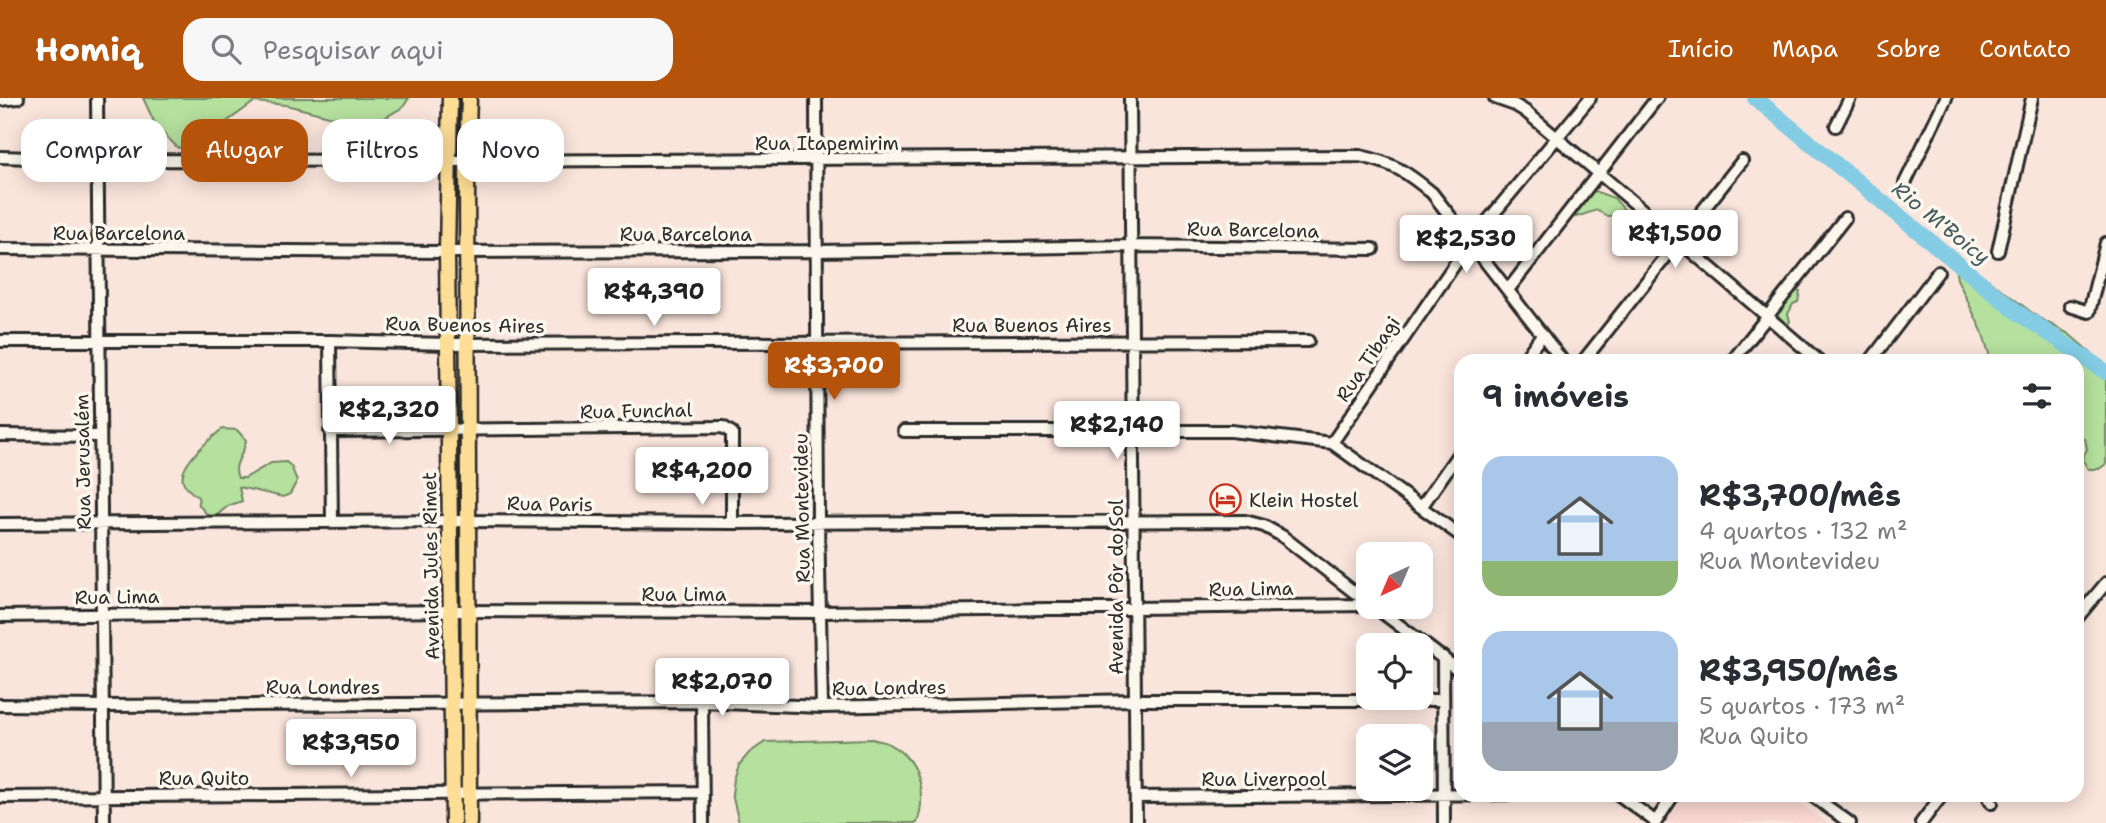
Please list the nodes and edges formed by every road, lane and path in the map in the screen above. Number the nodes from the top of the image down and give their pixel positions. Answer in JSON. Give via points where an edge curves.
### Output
{"nodes":[{"id":1,"x":18,"y":98,"type":"edge"},
{"id":2,"x":450,"y":98,"type":"edge"},
{"id":3,"x":469,"y":98,"type":"edge"},
{"id":4,"x":816,"y":98,"type":"edge"},
{"id":5,"x":1130,"y":98,"type":"edge"},
{"id":6,"x":1495,"y":98,"type":"edge"},
{"id":7,"x":1590,"y":98,"type":"edge"},
{"id":8,"x":1657,"y":98,"type":"edge"},
{"id":9,"x":1850,"y":98,"type":"edge"},
{"id":10,"x":1946,"y":98,"type":"edge"},
{"id":11,"x":2032,"y":98,"type":"edge"},
{"id":12,"x":97,"y":99,"type":"edge"},
{"id":13,"x":0,"y":100,"type":"edge"},
{"id":14,"x":97,"y":119,"type":"edge"},
{"id":15,"x":468,"y":119,"type":"edge"},
{"id":16,"x":1836,"y":126,"type":"dead end"},
{"id":17,"x":1556,"y":137,"type":"junction"},
{"id":18,"x":0,"y":157,"type":"edge"},
{"id":19,"x":21,"y":158,"type":"edge"},
{"id":20,"x":1130,"y":158,"type":"junction"},
{"id":21,"x":167,"y":160,"type":"edge"},
{"id":22,"x":448,"y":161,"type":"junction"},
{"id":23,"x":457,"y":161,"type":"edge"},
{"id":24,"x":564,"y":161,"type":"edge"},
{"id":25,"x":816,"y":161,"type":"junction"},
{"id":26,"x":1742,"y":161,"type":"dead end"},
{"id":27,"x":1599,"y":174,"type":"junction"},
{"id":28,"x":97,"y":182,"type":"edge"},
{"id":29,"x":467,"y":182,"type":"edge"},
{"id":30,"x":1905,"y":183,"type":"dead end"},
{"id":31,"x":1845,"y":218,"type":"dead end"},
{"id":32,"x":1678,"y":240,"type":"junction"},
{"id":33,"x":1470,"y":242,"type":"junction"},
{"id":34,"x":2106,"y":243,"type":"edge"},
{"id":35,"x":1130,"y":246,"type":"junction"},
{"id":36,"x":0,"y":249,"type":"edge"},
{"id":37,"x":1373,"y":249,"type":"dead end"},
{"id":38,"x":99,"y":251,"type":"junction"},
{"id":39,"x":818,"y":251,"type":"junction"},
{"id":40,"x":1998,"y":251,"type":"dead end"},
{"id":41,"x":447,"y":252,"type":"junction"},
{"id":42,"x":467,"y":252,"type":"junction"},
{"id":43,"x":1938,"y":272,"type":"dead end"},
{"id":44,"x":1508,"y":290,"type":"junction"},
{"id":45,"x":2070,"y":306,"type":"dead end"},
{"id":46,"x":1768,"y":316,"type":"junction"},
{"id":47,"x":1541,"y":336,"type":"junction"},
{"id":48,"x":0,"y":341,"type":"edge"},
{"id":49,"x":100,"y":341,"type":"junction"},
{"id":50,"x":330,"y":341,"type":"junction"},
{"id":51,"x":1308,"y":341,"type":"dead end"},
{"id":52,"x":1132,"y":342,"type":"junction"},
{"id":53,"x":819,"y":343,"type":"junction"},
{"id":54,"x":448,"y":344,"type":"junction"},
{"id":55,"x":468,"y":344,"type":"junction"},
{"id":56,"x":1528,"y":354,"type":"edge"},
{"id":57,"x":1557,"y":354,"type":"edge"},
{"id":58,"x":1589,"y":354,"type":"edge"},
{"id":59,"x":1737,"y":354,"type":"edge"},
{"id":60,"x":1811,"y":354,"type":"edge"},
{"id":61,"x":1876,"y":354,"type":"edge"},
{"id":62,"x":330,"y":430,"type":"junction"},
{"id":63,"x":468,"y":430,"type":"junction"},
{"id":64,"x":449,"y":431,"type":"junction"},
{"id":65,"x":904,"y":431,"type":"dead end"},
{"id":66,"x":1132,"y":431,"type":"junction"},
{"id":67,"x":0,"y":435,"type":"edge"},
{"id":68,"x":100,"y":436,"type":"junction"},
{"id":69,"x":1332,"y":443,"type":"junction"},
{"id":70,"x":1454,"y":460,"type":"edge"},
{"id":71,"x":1422,"y":506,"type":"junction"},
{"id":72,"x":449,"y":521,"type":"junction"},
{"id":73,"x":468,"y":521,"type":"junction"},
{"id":74,"x":818,"y":522,"type":"junction"},
{"id":75,"x":1133,"y":522,"type":"junction"},
{"id":76,"x":102,"y":523,"type":"junction"},
{"id":77,"x":332,"y":523,"type":"junction"},
{"id":78,"x":732,"y":523,"type":"junction"},
{"id":79,"x":0,"y":524,"type":"edge"},
{"id":80,"x":1454,"y":531,"type":"edge"},
{"id":81,"x":2106,"y":583,"type":"edge"},
{"id":82,"x":1356,"y":595,"type":"edge"},
{"id":83,"x":1356,"y":604,"type":"edge"},
{"id":84,"x":1132,"y":609,"type":"junction"},
{"id":85,"x":2084,"y":610,"type":"edge"},
{"id":86,"x":451,"y":611,"type":"junction"},
{"id":87,"x":468,"y":611,"type":"junction"},
{"id":88,"x":821,"y":612,"type":"junction"},
{"id":89,"x":102,"y":614,"type":"junction"},
{"id":90,"x":0,"y":616,"type":"edge"},
{"id":91,"x":1393,"y":620,"type":"edge"},
{"id":92,"x":1443,"y":657,"type":"junction"},
{"id":93,"x":1454,"y":666,"type":"edge"},
{"id":94,"x":1134,"y":700,"type":"junction"},
{"id":95,"x":1443,"y":700,"type":"junction"},
{"id":96,"x":702,"y":702,"type":"junction"},
{"id":97,"x":452,"y":704,"type":"junction"},
{"id":98,"x":468,"y":704,"type":"junction"},
{"id":99,"x":0,"y":705,"type":"edge"},
{"id":100,"x":103,"y":706,"type":"junction"},
{"id":101,"x":822,"y":707,"type":"junction"},
{"id":102,"x":702,"y":792,"type":"junction"},
{"id":103,"x":469,"y":793,"type":"junction"},
{"id":104,"x":454,"y":794,"type":"junction"},
{"id":105,"x":1444,"y":795,"type":"junction"},
{"id":106,"x":1454,"y":795,"type":"edge"},
{"id":107,"x":103,"y":796,"type":"junction"},
{"id":108,"x":0,"y":797,"type":"edge"},
{"id":109,"x":1136,"y":797,"type":"junction"},
{"id":110,"x":1628,"y":802,"type":"edge"},
{"id":111,"x":1669,"y":802,"type":"edge"},
{"id":112,"x":1821,"y":802,"type":"edge"},
{"id":113,"x":1937,"y":802,"type":"edge"},
{"id":114,"x":104,"y":823,"type":"edge"},
{"id":115,"x":453,"y":823,"type":"edge"},
{"id":116,"x":469,"y":823,"type":"edge"},
{"id":117,"x":703,"y":823,"type":"edge"},
{"id":118,"x":1136,"y":823,"type":"edge"},
{"id":119,"x":1444,"y":823,"type":"edge"},
{"id":120,"x":1655,"y":823,"type":"edge"},
{"id":121,"x":1850,"y":823,"type":"edge"},
{"id":122,"x":1922,"y":823,"type":"edge"}],
"edges":[{"from":1,"to":13,"type":"street"},
{"from":2,"to":22,"type":"main road","name":"Avenida Jules Rimet"},
{"from":3,"to":15,"type":"main road","name":"Avenida Jules Rimet"},
{"from":4,"to":25,"type":"street","name":"Rua Montevideu"},
{"from":5,"to":20,"type":"street","name":"Avenida Pôr do Sol"},
{"from":6,"to":17,"type":"street","via":[[1515,105]]},
{"from":7,"to":17,"type":"street","name":"Rua Tibagi"},
{"from":8,"to":27,"type":"street"},
{"from":9,"to":16,"type":"street"},
{"from":10,"to":30,"type":"street"},
{"from":11,"to":40,"type":"street"},
{"from":12,"to":14,"type":"street","name":"Rua Jerusalém"},
{"from":17,"to":27,"type":"street"},
{"from":17,"to":33,"type":"street","name":"Rua Tibagi"},
{"from":18,"to":19,"type":"street","name":"Rua Itapemirim"},
{"from":20,"to":25,"type":"street","name":"Rua Itapemirim"},
{"from":20,"to":33,"type":"street","name":"Rua Itapemirim","via":[[1360,156],[1385,161],[1432,193]]},
{"from":20,"to":35,"type":"street","name":"Avenida Pôr do Sol"},
{"from":21,"to":22,"type":"street","name":"Rua Itapemirim"},
{"from":22,"to":23,"type":"street","name":"Rua Itapemirim"},
{"from":22,"to":41,"type":"main road","name":"Avenida Jules Rimet"},
{"from":24,"to":25,"type":"street","name":"Rua Itapemirim"},
{"from":25,"to":39,"type":"street","name":"Rua Montevideu"},
{"from":26,"to":32,"type":"street"},
{"from":27,"to":32,"type":"street"},
{"from":27,"to":44,"type":"street"},
{"from":28,"to":38,"type":"street","name":"Rua Jerusalém"},
{"from":29,"to":42,"type":"main road","name":"Avenida Jules Rimet"},
{"from":31,"to":46,"type":"street"},
{"from":32,"to":46,"type":"street"},
{"from":32,"to":58,"type":"street"},
{"from":33,"to":44,"type":"street","name":"Rua Itapemirim"},
{"from":33,"to":69,"type":"street","name":"Rua Tibagi"},
{"from":34,"to":45,"type":"street","via":[[2089,312]]},
{"from":35,"to":37,"type":"street","name":"Rua Barcelona"},
{"from":35,"to":39,"type":"street","name":"Rua Barcelona"},
{"from":35,"to":52,"type":"street","name":"Avenida Pôr do Sol"},
{"from":36,"to":38,"type":"street","name":"Rua Barcelona"},
{"from":38,"to":41,"type":"street","name":"Rua Barcelona"},
{"from":38,"to":49,"type":"street","name":"Rua Jerusalém"},
{"from":39,"to":42,"type":"street","name":"Rua Barcelona"},
{"from":39,"to":53,"type":"street","name":"Rua Montevideu"},
{"from":41,"to":42,"type":"street","name":"Rua Barcelona"},
{"from":41,"to":54,"type":"main road","name":"Avenida Jules Rimet"},
{"from":42,"to":55,"type":"main road","name":"Avenida Jules Rimet"},
{"from":43,"to":61,"type":"street"},
{"from":44,"to":47,"type":"street","name":"Rua Itapemirim"},
{"from":46,"to":59,"type":"street"},
{"from":46,"to":60,"type":"street"},
{"from":47,"to":56,"type":"street"},
{"from":47,"to":57,"type":"street","name":"Rua Itapemirim"},
{"from":48,"to":49,"type":"street","name":"Rua Buenos Aires"},
{"from":49,"to":50,"type":"street","name":"Rua Buenos Aires"},
{"from":49,"to":68,"type":"street","name":"Rua Jerusalém"},
{"from":50,"to":54,"type":"street","name":"Rua Buenos Aires"},
{"from":50,"to":62,"type":"street"},
{"from":51,"to":52,"type":"street","name":"Rua Buenos Aires"},
{"from":52,"to":53,"type":"street","name":"Rua Buenos Aires"},
{"from":52,"to":66,"type":"street","name":"Avenida Pôr do Sol"},
{"from":53,"to":55,"type":"street","name":"Rua Buenos Aires"},
{"from":53,"to":74,"type":"street","name":"Rua Montevideu"},
{"from":54,"to":55,"type":"street","name":"Rua Buenos Aires"},
{"from":54,"to":64,"type":"main road","name":"Avenida Jules Rimet"},
{"from":55,"to":63,"type":"main road","name":"Avenida Jules Rimet"},
{"from":62,"to":64,"type":"street","name":"Rua Funchal"},
{"from":62,"to":77,"type":"street"},
{"from":63,"to":64,"type":"street","name":"Rua Funchal"},
{"from":63,"to":73,"type":"main road","name":"Avenida Jules Rimet"},
{"from":63,"to":78,"type":"street","name":"Rua Funchal","via":[[723,427],[732,433]]},
{"from":64,"to":72,"type":"main road","name":"Avenida Jules Rimet"},
{"from":65,"to":66,"type":"street"},
{"from":66,"to":69,"type":"street","via":[[1231,431]]},
{"from":66,"to":75,"type":"street","name":"Avenida Pôr do Sol"},
{"from":67,"to":68,"type":"street"},
{"from":68,"to":76,"type":"street","name":"Rua Jerusalém"},
{"from":69,"to":71,"type":"street"},
{"from":70,"to":71,"type":"street"},
{"from":71,"to":80,"type":"street"},
{"from":72,"to":73,"type":"street","name":"Rua Paris"},
{"from":72,"to":77,"type":"street","name":"Rua Paris"},
{"from":72,"to":86,"type":"main road","name":"Avenida Jules Rimet"},
{"from":73,"to":78,"type":"street","name":"Rua Paris"},
{"from":73,"to":87,"type":"main road","name":"Avenida Jules Rimet"},
{"from":74,"to":75,"type":"street","name":"Rua Paris"},
{"from":74,"to":78,"type":"street","name":"Rua Paris"},
{"from":74,"to":88,"type":"street","name":"Rua Montevideu"},
{"from":75,"to":82,"type":"street","name":"Rua Paris","via":[[1245,521],[1264,526]]},
{"from":75,"to":84,"type":"street","name":"Avenida Pôr do Sol"},
{"from":76,"to":77,"type":"street","name":"Rua Paris"},
{"from":76,"to":79,"type":"street","name":"Rua Paris"},
{"from":76,"to":89,"type":"street","name":"Rua Jerusalém"},
{"from":81,"to":85,"type":"street"},
{"from":83,"to":84,"type":"street","name":"Rua Lima"},
{"from":84,"to":88,"type":"street","name":"Rua Lima"},
{"from":84,"to":94,"type":"street","name":"Avenida Pôr do Sol"},
{"from":86,"to":87,"type":"street","name":"Rua Lima"},
{"from":86,"to":89,"type":"street","name":"Rua Lima"},
{"from":86,"to":97,"type":"main road","name":"Avenida Jules Rimet"},
{"from":87,"to":88,"type":"street","name":"Rua Lima"},
{"from":87,"to":98,"type":"main road","name":"Avenida Jules Rimet"},
{"from":88,"to":101,"type":"street","name":"Rua Montevideu"},
{"from":89,"to":90,"type":"street","name":"Rua Lima"},
{"from":89,"to":100,"type":"street","name":"Rua Jerusalém"},
{"from":91,"to":92,"type":"street"},
{"from":92,"to":93,"type":"street"},
{"from":92,"to":95,"type":"street"},
{"from":94,"to":95,"type":"street","name":"Rua Londres"},
{"from":94,"to":101,"type":"street","name":"Rua Londres"},
{"from":94,"to":109,"type":"street","name":"Avenida Pôr do Sol"},
{"from":95,"to":105,"type":"street"},
{"from":96,"to":98,"type":"street","name":"Rua Londres"},
{"from":96,"to":101,"type":"street","name":"Rua Londres"},
{"from":96,"to":102,"type":"street"},
{"from":97,"to":98,"type":"street","name":"Rua Londres"},
{"from":97,"to":100,"type":"street","name":"Rua Londres"},
{"from":97,"to":104,"type":"main road","name":"Avenida Jules Rimet"},
{"from":98,"to":103,"type":"main road","name":"Avenida Jules Rimet"},
{"from":99,"to":100,"type":"street","name":"Rua Londres"},
{"from":100,"to":107,"type":"street","name":"Rua Jerusalém"},
{"from":102,"to":103,"type":"street","name":"Rua Quito"},
{"from":102,"to":117,"type":"street"},
{"from":103,"to":104,"type":"street","name":"Rua Quito"},
{"from":103,"to":116,"type":"main road","name":"Avenida Jules Rimet"},
{"from":104,"to":107,"type":"street","name":"Rua Quito"},
{"from":104,"to":115,"type":"main road","name":"Avenida Jules Rimet"},
{"from":105,"to":106,"type":"street","name":"Rua Liverpool"},
{"from":105,"to":109,"type":"street","name":"Rua Liverpool"},
{"from":105,"to":119,"type":"street"},
{"from":107,"to":108,"type":"street","name":"Rua Quito"},
{"from":107,"to":114,"type":"street","name":"Rua Jerusalém"},
{"from":109,"to":118,"type":"street","name":"Avenida Pôr do Sol"},
{"from":110,"to":120,"type":"street"},
{"from":111,"to":120,"type":"street"},
{"from":112,"to":121,"type":"street"},
{"from":113,"to":122,"type":"street"}]}
